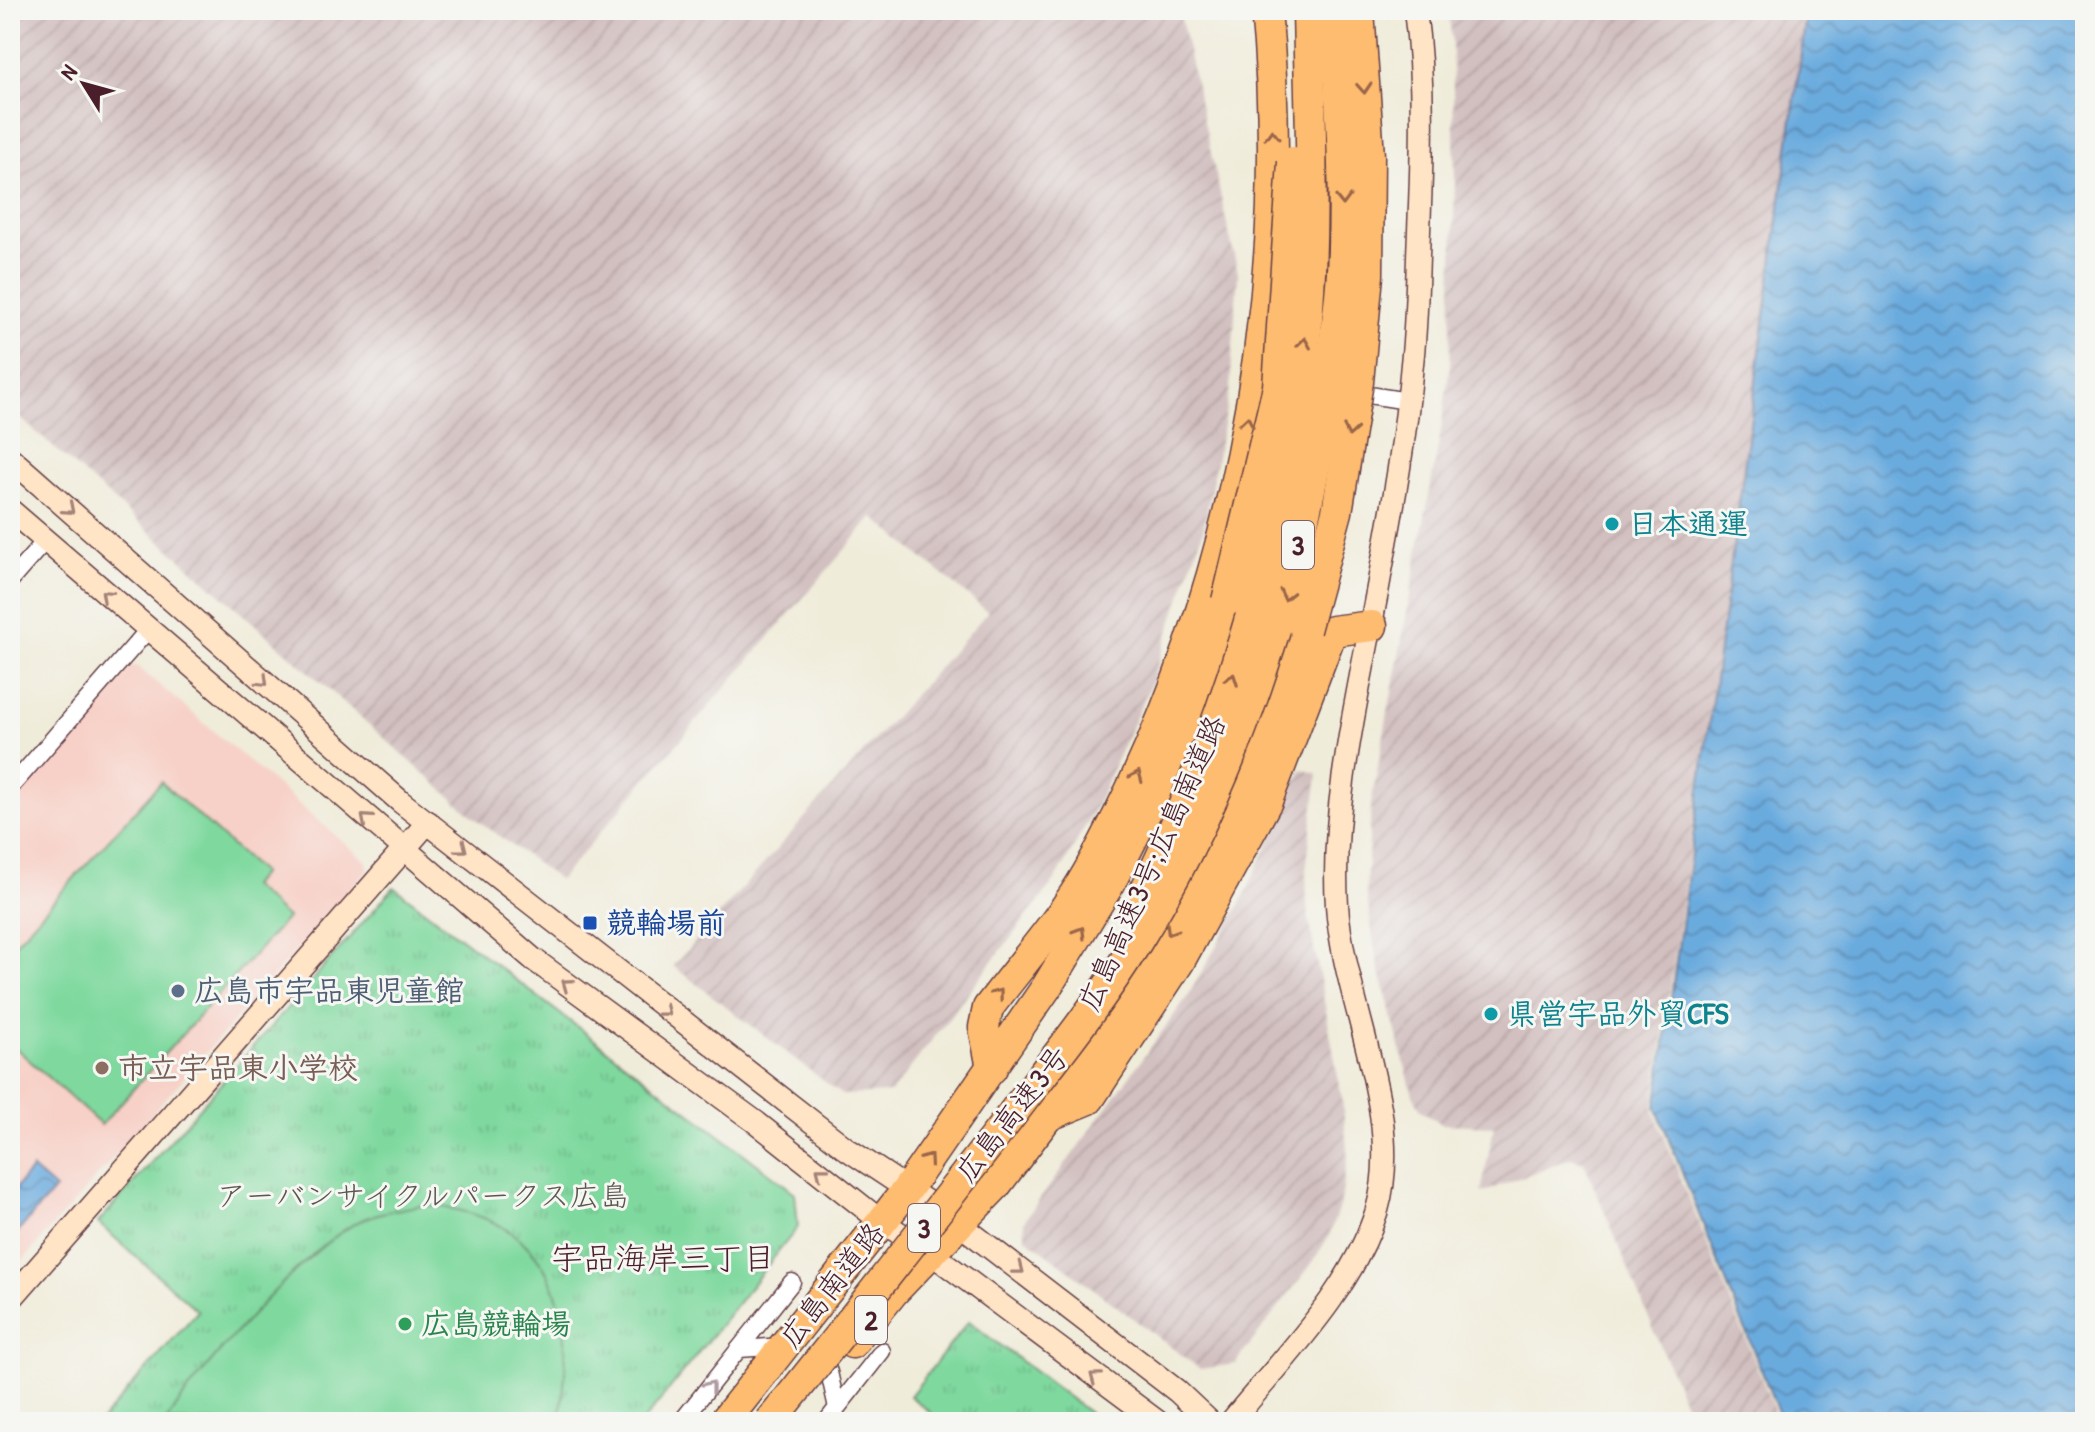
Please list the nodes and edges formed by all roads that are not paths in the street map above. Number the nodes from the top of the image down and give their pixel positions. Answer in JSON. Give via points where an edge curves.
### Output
{"nodes":[{"id":1,"x":1266,"y":10,"type":"edge"},
{"id":2,"x":1291,"y":10,"type":"edge"},
{"id":3,"x":1308,"y":10,"type":"edge"},
{"id":4,"x":1335,"y":10,"type":"edge"},
{"id":5,"x":1359,"y":10,"type":"edge"},
{"id":6,"x":1415,"y":10,"type":"edge"},
{"id":7,"x":1253,"y":379,"type":"junction"},
{"id":8,"x":1408,"y":401,"type":"junction"},
{"id":9,"x":10,"y":458,"type":"edge"},
{"id":10,"x":10,"y":510,"type":"edge"},
{"id":11,"x":45,"y":541,"type":"junction"},
{"id":12,"x":10,"y":581,"type":"edge"},
{"id":13,"x":1372,"y":626,"type":"junction"},
{"id":14,"x":147,"y":631,"type":"junction"},
{"id":15,"x":10,"y":788,"type":"edge"},
{"id":16,"x":428,"y":822,"type":"junction"},
{"id":17,"x":404,"y":851,"type":"junction"},
{"id":18,"x":1076,"y":1031,"type":"junction"},
{"id":19,"x":992,"y":1068,"type":"junction"},
{"id":20,"x":1048,"y":1116,"type":"junction"},
{"id":21,"x":906,"y":1191,"type":"junction"},
{"id":22,"x":882,"y":1222,"type":"junction"},
{"id":23,"x":957,"y":1222,"type":"junction"},
{"id":24,"x":931,"y":1253,"type":"junction"},
{"id":25,"x":792,"y":1282,"type":"dead end"},
{"id":26,"x":11,"y":1299,"type":"edge"},
{"id":27,"x":785,"y":1346,"type":"junction"},
{"id":28,"x":739,"y":1349,"type":"junction"},
{"id":29,"x":882,"y":1351,"type":"dead end"},
{"id":30,"x":829,"y":1372,"type":"junction"},
{"id":31,"x":831,"y":1415,"type":"edge"},
{"id":32,"x":681,"y":1422,"type":"edge"},
{"id":33,"x":724,"y":1422,"type":"edge"},
{"id":34,"x":770,"y":1422,"type":"edge"},
{"id":35,"x":788,"y":1422,"type":"edge"},
{"id":36,"x":1158,"y":1422,"type":"edge"},
{"id":37,"x":1210,"y":1422,"type":"edge"},
{"id":38,"x":1231,"y":1422,"type":"edge"}],
"edges":[{"from":7,"to":1,"type":"highway","one_way":true,"via":[[1273,183]]},
{"from":19,"to":2,"type":"highway","name":"広島南道路","one_way":true,"bridge":true,"via":[[1054,975],[1142,822],[1177,750],[1227,601],[1278,387],[1293,154]]},
{"from":18,"to":3,"type":"highway","name":"広島高速3号;広島南道路","number":"3","one_way":true,"bridge":true,"via":[[1200,768],[1238,664],[1269,554],[1306,331],[1312,225]]},
{"from":4,"to":18,"type":"highway","name":"広島高速3号;広島南道路","number":"3","one_way":true,"bridge":true,"via":[[1343,249],[1336,335],[1279,623],[1219,786],[1180,867],[1135,946]]},
{"from":5,"to":20,"type":"highway","name":"広島南道路","one_way":true,"bridge":true,"via":[[1369,156],[1368,275],[1337,512],[1305,630],[1232,829],[1100,1047]]},
{"from":6,"to":8,"type":"street","via":[[1423,152]]},
{"from":7,"to":8,"type":"street"},
{"from":19,"to":7,"type":"highway","one_way":true,"via":[[984,1027],[988,1008],[1087,875],[1132,788],[1168,701],[1212,584],[1236,494]]},
{"from":8,"to":13,"type":"street"},
{"from":9,"to":16,"type":"street","one_way":true,"via":[[294,711]]},
{"from":10,"to":11,"type":"street"},
{"from":11,"to":12,"type":"street"},
{"from":14,"to":11,"type":"street","one_way":true},
{"from":13,"to":20,"type":"highway","via":[[1332,631],[1267,801],[1179,962],[1089,1099]]},
{"from":13,"to":38,"type":"street","via":[[1343,794],[1337,908],[1379,1113],[1384,1160],[1378,1207],[1364,1246],[1334,1295]]},
{"from":14,"to":15,"type":"street"},
{"from":17,"to":14,"type":"street","one_way":true},
{"from":16,"to":17,"type":"street"},
{"from":16,"to":21,"type":"street","one_way":true,"via":[[656,1004]]},
{"from":22,"to":17,"type":"street","one_way":true,"via":[[533,959]]},
{"from":17,"to":26,"type":"street"},
{"from":18,"to":34,"type":"highway","name":"広島高速3号","number":"3","bridge":true},
{"from":21,"to":19,"type":"highway","name":"広島南道路","number":"2","one_way":true},
{"from":20,"to":23,"type":"highway","name":"広島南道路","number":"2","via":[[996,1185]]},
{"from":21,"to":22,"type":"highway","name":"広島南道路","number":"2"},
{"from":21,"to":23,"type":"street"},
{"from":22,"to":24,"type":"street"},
{"from":22,"to":27,"type":"highway","name":"広島南道路","number":"2"},
{"from":23,"to":24,"type":"highway","name":"広島南道路","number":"2"},
{"from":23,"to":37,"type":"street","one_way":true},
{"from":24,"to":30,"type":"highway","name":"広島南道路","number":"2"},
{"from":36,"to":24,"type":"street","one_way":true},
{"from":25,"to":28,"type":"street"},
{"from":27,"to":28,"type":"street"},
{"from":27,"to":33,"type":"highway","name":"広島南道路","number":"2"},
{"from":32,"to":28,"type":"street","one_way":true},
{"from":29,"to":31,"type":"street"},
{"from":30,"to":31,"type":"street"},
{"from":30,"to":35,"type":"highway","name":"広島南道路","number":"2"}]}
